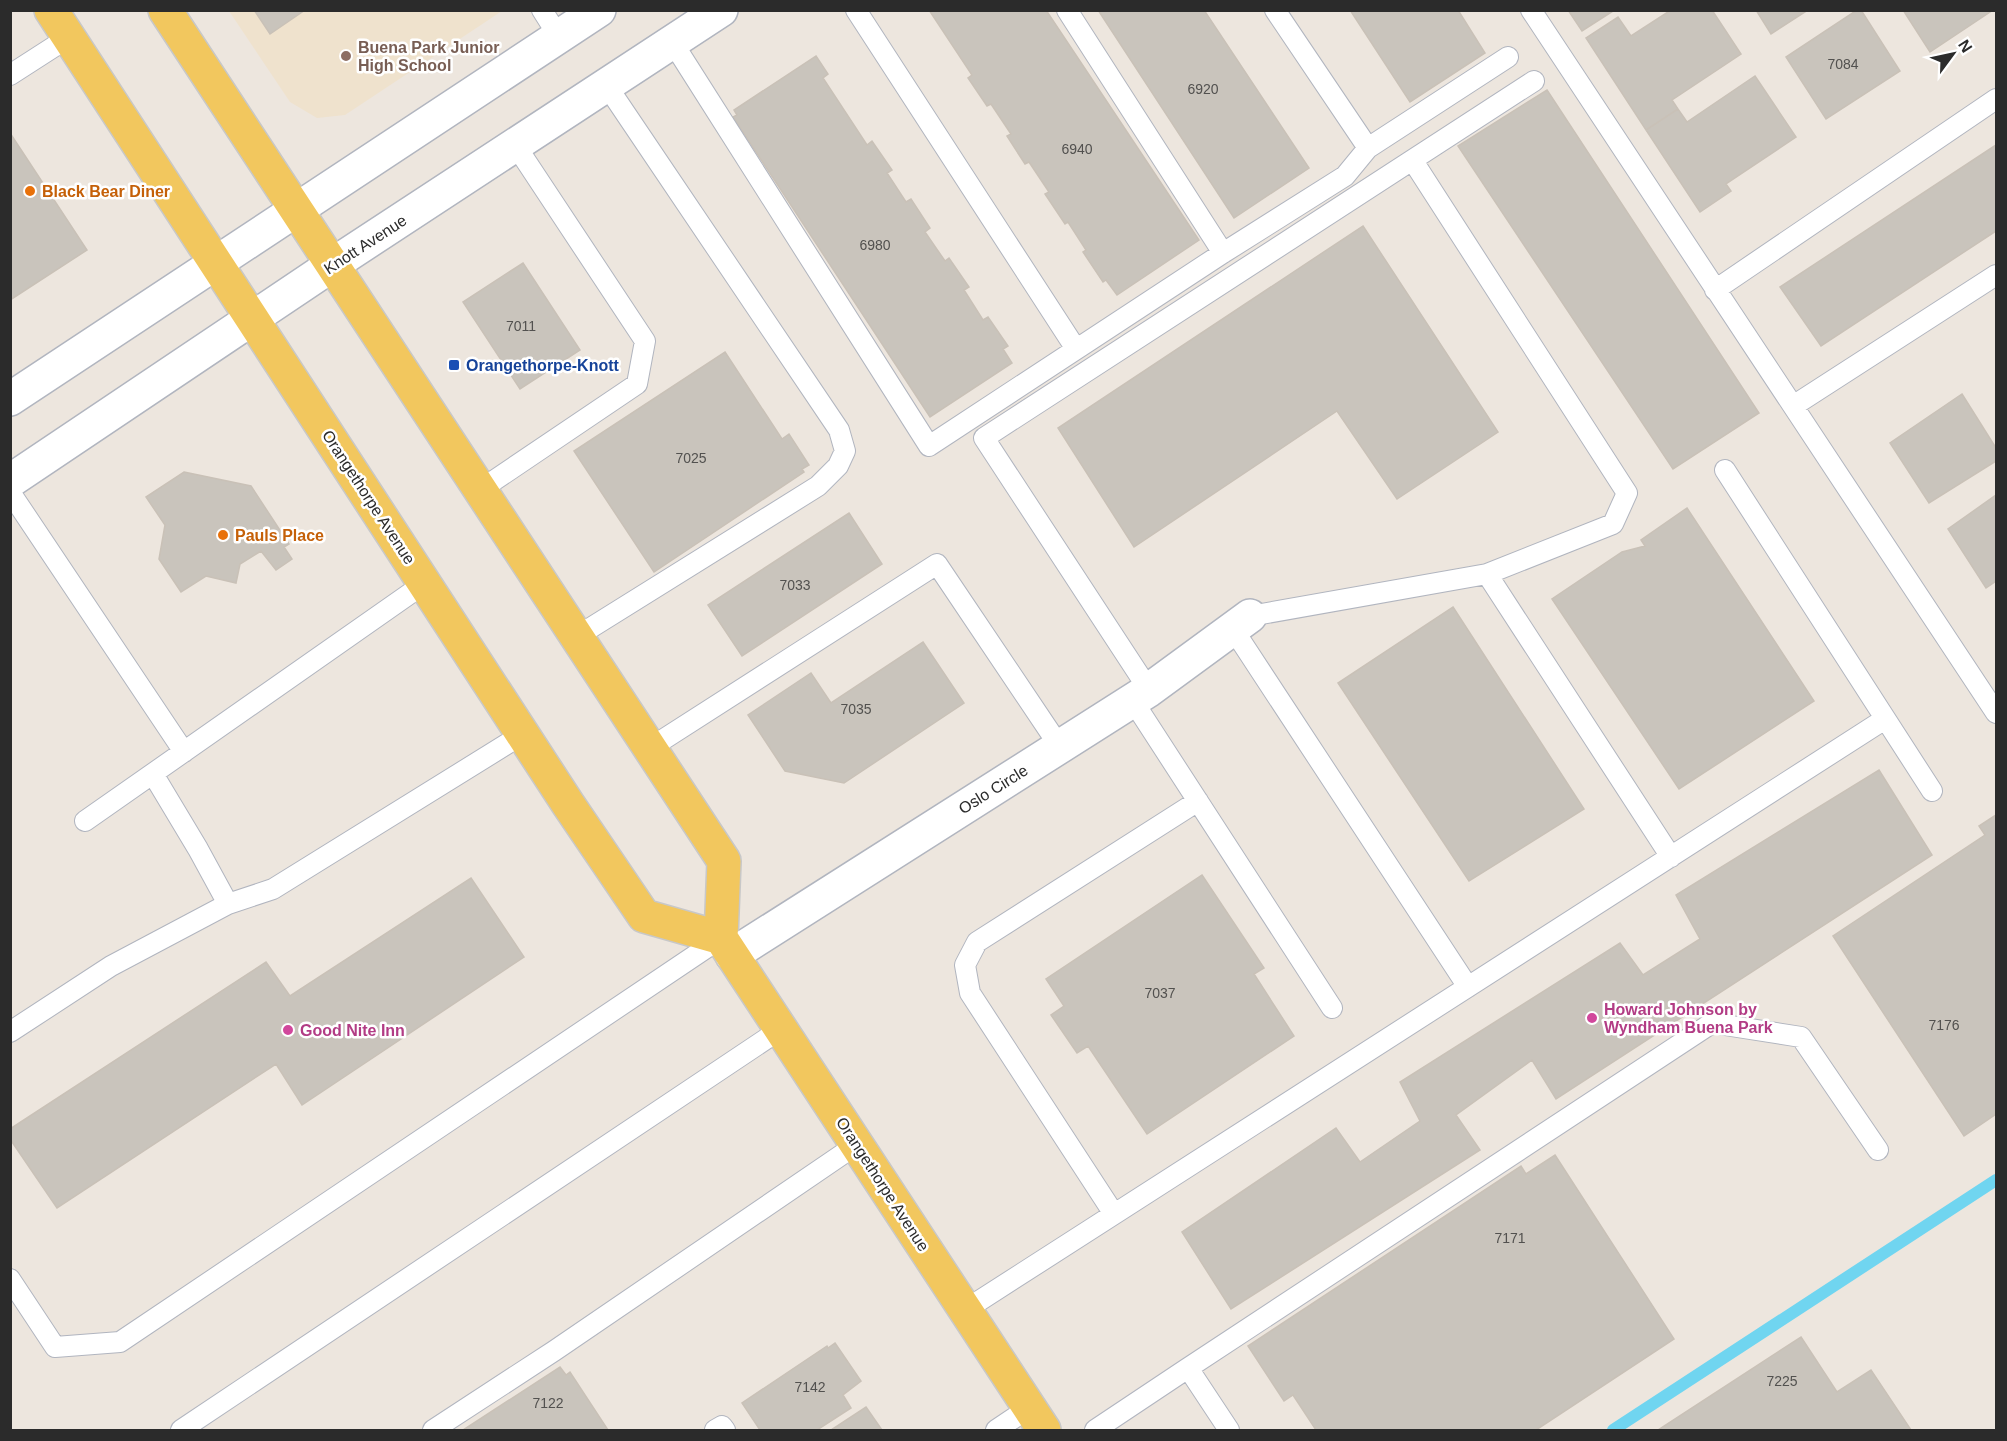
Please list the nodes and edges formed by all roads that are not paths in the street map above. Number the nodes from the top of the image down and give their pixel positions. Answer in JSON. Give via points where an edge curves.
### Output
{"nodes":[{"id":1,"x":165,"y":10,"type":"edge"},
{"id":2,"x":598,"y":10,"type":"edge"},
{"id":3,"x":722,"y":10,"type":"edge"},
{"id":4,"x":856,"y":10,"type":"edge"},
{"id":5,"x":1067,"y":10,"type":"edge"},
{"id":6,"x":1275,"y":10,"type":"edge"},
{"id":7,"x":1531,"y":10,"type":"edge"},
{"id":8,"x":60,"y":24,"type":"edge"},
{"id":9,"x":550,"y":24,"type":"edge"},
{"id":10,"x":674,"y":42,"type":"junction"},
{"id":11,"x":1508,"y":57,"type":"dead end"},
{"id":12,"x":10,"y":75,"type":"edge"},
{"id":13,"x":1534,"y":81,"type":"dead end"},
{"id":14,"x":608,"y":86,"type":"junction"},
{"id":15,"x":1996,"y":99,"type":"edge"},
{"id":16,"x":516,"y":146,"type":"junction"},
{"id":17,"x":1368,"y":148,"type":"junction"},
{"id":18,"x":1413,"y":161,"type":"junction"},
{"id":19,"x":297,"y":212,"type":"junction"},
{"id":20,"x":1223,"y":253,"type":"junction"},
{"id":21,"x":217,"y":264,"type":"junction"},
{"id":22,"x":332,"y":265,"type":"junction"},
{"id":23,"x":1996,"y":275,"type":"edge"},
{"id":24,"x":1715,"y":290,"type":"junction"},
{"id":25,"x":253,"y":320,"type":"junction"},
{"id":26,"x":1076,"y":349,"type":"junction"},
{"id":27,"x":10,"y":399,"type":"edge"},
{"id":28,"x":1793,"y":406,"type":"junction"},
{"id":29,"x":1725,"y":470,"type":"dead end"},
{"id":30,"x":10,"y":481,"type":"edge"},
{"id":31,"x":480,"y":490,"type":"junction"},
{"id":32,"x":10,"y":492,"type":"edge"},
{"id":33,"x":1487,"y":574,"type":"junction"},
{"id":34,"x":425,"y":583,"type":"junction"},
{"id":35,"x":1241,"y":622,"type":"junction"},
{"id":36,"x":576,"y":637,"type":"junction"},
{"id":37,"x":1141,"y":695,"type":"junction"},
{"id":38,"x":1996,"y":713,"type":"edge"},
{"id":39,"x":1885,"y":719,"type":"junction"},
{"id":40,"x":523,"y":734,"type":"junction"},
{"id":41,"x":1059,"y":747,"type":"junction"},
{"id":42,"x":650,"y":748,"type":"junction"},
{"id":43,"x":184,"y":752,"type":"junction"},
{"id":44,"x":153,"y":774,"type":"junction"},
{"id":45,"x":1932,"y":791,"type":"dead end"},
{"id":46,"x":1198,"y":801,"type":"junction"},
{"id":47,"x":85,"y":821,"type":"dead end"},
{"id":48,"x":1671,"y":856,"type":"junction"},
{"id":49,"x":228,"y":904,"type":"junction"},
{"id":50,"x":726,"y":947,"type":"junction"},
{"id":51,"x":1468,"y":987,"type":"junction"},
{"id":52,"x":1332,"y":1008,"type":"dead end"},
{"id":53,"x":781,"y":1029,"type":"junction"},
{"id":54,"x":10,"y":1032,"type":"edge"},
{"id":55,"x":856,"y":1145,"type":"junction"},
{"id":56,"x":1878,"y":1150,"type":"dead end"},
{"id":57,"x":1114,"y":1214,"type":"junction"},
{"id":58,"x":10,"y":1279,"type":"edge"},
{"id":59,"x":965,"y":1310,"type":"junction"},
{"id":60,"x":1188,"y":1368,"type":"junction"},
{"id":61,"x":1037,"y":1419,"type":"edge"},
{"id":62,"x":181,"y":1431,"type":"edge"},
{"id":63,"x":433,"y":1431,"type":"edge"},
{"id":64,"x":715,"y":1431,"type":"edge"},
{"id":65,"x":725,"y":1431,"type":"edge"},
{"id":66,"x":996,"y":1431,"type":"edge"},
{"id":67,"x":1095,"y":1431,"type":"edge"},
{"id":68,"x":1229,"y":1431,"type":"edge"}],
"edges":[{"from":1,"to":19,"type":"main road"},
{"from":2,"to":9,"type":"main road"},
{"from":3,"to":10,"type":"main road","name":"Knott Avenue"},
{"from":4,"to":26,"type":"lane"},
{"from":5,"to":20,"type":"lane"},
{"from":6,"to":17,"type":"lane"},
{"from":7,"to":24,"type":"lane"},
{"from":8,"to":12,"type":"lane"},
{"from":8,"to":21,"type":"main road","name":"Orangethorpe Avenue"},
{"from":9,"to":19,"type":"main road"},
{"from":10,"to":14,"type":"main road","name":"Knott Avenue"},
{"from":10,"to":26,"type":"lane","via":[[929,446]]},
{"from":11,"to":17,"type":"lane"},
{"from":13,"to":18,"type":"lane"},
{"from":14,"to":16,"type":"main road","name":"Knott Avenue"},
{"from":14,"to":36,"type":"lane","via":[[839,430],[845,451],[838,466],[818,486]]},
{"from":15,"to":24,"type":"lane"},
{"from":16,"to":22,"type":"main road","name":"Knott Avenue"},
{"from":16,"to":31,"type":"lane","via":[[645,341],[637,384]]},
{"from":17,"to":20,"type":"lane","via":[[1345,176]]},
{"from":18,"to":33,"type":"lane","via":[[1627,493],[1613,524]]},
{"from":18,"to":37,"type":"lane","via":[[984,438]]},
{"from":19,"to":21,"type":"main road"},
{"from":19,"to":22,"type":"main road"},
{"from":20,"to":26,"type":"lane"},
{"from":21,"to":25,"type":"main road","name":"Orangethorpe Avenue"},
{"from":21,"to":27,"type":"main road"},
{"from":22,"to":25,"type":"main road","name":"Knott Avenue"},
{"from":22,"to":31,"type":"main road"},
{"from":23,"to":28,"type":"lane"},
{"from":24,"to":28,"type":"lane"},
{"from":25,"to":30,"type":"main road","name":"Knott Avenue"},
{"from":25,"to":34,"type":"main road","name":"Orangethorpe Avenue"},
{"from":28,"to":38,"type":"lane"},
{"from":29,"to":39,"type":"lane"},
{"from":31,"to":36,"type":"main road"},
{"from":32,"to":43,"type":"lane"},
{"from":33,"to":35,"type":"lane"},
{"from":33,"to":48,"type":"lane"},
{"from":34,"to":40,"type":"main road","name":"Orangethorpe Avenue"},
{"from":34,"to":43,"type":"lane"},
{"from":35,"to":37,"type":"main road","name":"Oslo Circle"},
{"from":35,"to":51,"type":"lane"},
{"from":36,"to":42,"type":"main road"},
{"from":37,"to":41,"type":"main road","name":"Oslo Circle"},
{"from":37,"to":46,"type":"lane"},
{"from":39,"to":45,"type":"lane"},
{"from":39,"to":48,"type":"lane"},
{"from":40,"to":49,"type":"lane","via":[[273,889]]},
{"from":40,"to":50,"type":"main road","name":"Orangethorpe Avenue","via":[[645,916]]},
{"from":41,"to":42,"type":"lane","via":[[938,564]]},
{"from":41,"to":50,"type":"main road","name":"Oslo Circle"},
{"from":42,"to":50,"type":"main road","via":[[723,861]]},
{"from":43,"to":44,"type":"lane"},
{"from":44,"to":47,"type":"lane"},
{"from":44,"to":49,"type":"lane"},
{"from":46,"to":52,"type":"lane"},
{"from":46,"to":57,"type":"lane","via":[[977,942],[965,965],[970,993]]},
{"from":48,"to":51,"type":"lane"},
{"from":49,"to":54,"type":"lane","via":[[111,966]]},
{"from":50,"to":53,"type":"main road","name":"Orangethorpe Avenue"},
{"from":50,"to":58,"type":"lane","via":[[120,1342],[55,1347]]},
{"from":51,"to":57,"type":"lane"},
{"from":53,"to":55,"type":"main road","name":"Orangethorpe Avenue"},
{"from":53,"to":62,"type":"lane"},
{"from":55,"to":59,"type":"main road","name":"Orangethorpe Avenue"},
{"from":55,"to":63,"type":"lane"},
{"from":56,"to":60,"type":"lane","via":[[1801,1037],[1712,1023]]},
{"from":57,"to":59,"type":"lane"},
{"from":59,"to":61,"type":"main road","name":"Orangethorpe Avenue"},
{"from":60,"to":67,"type":"lane"},
{"from":60,"to":68,"type":"lane"},
{"from":61,"to":66,"type":"lane"},
{"from":64,"to":65,"type":"lane","via":[[722,1426]]}]}
